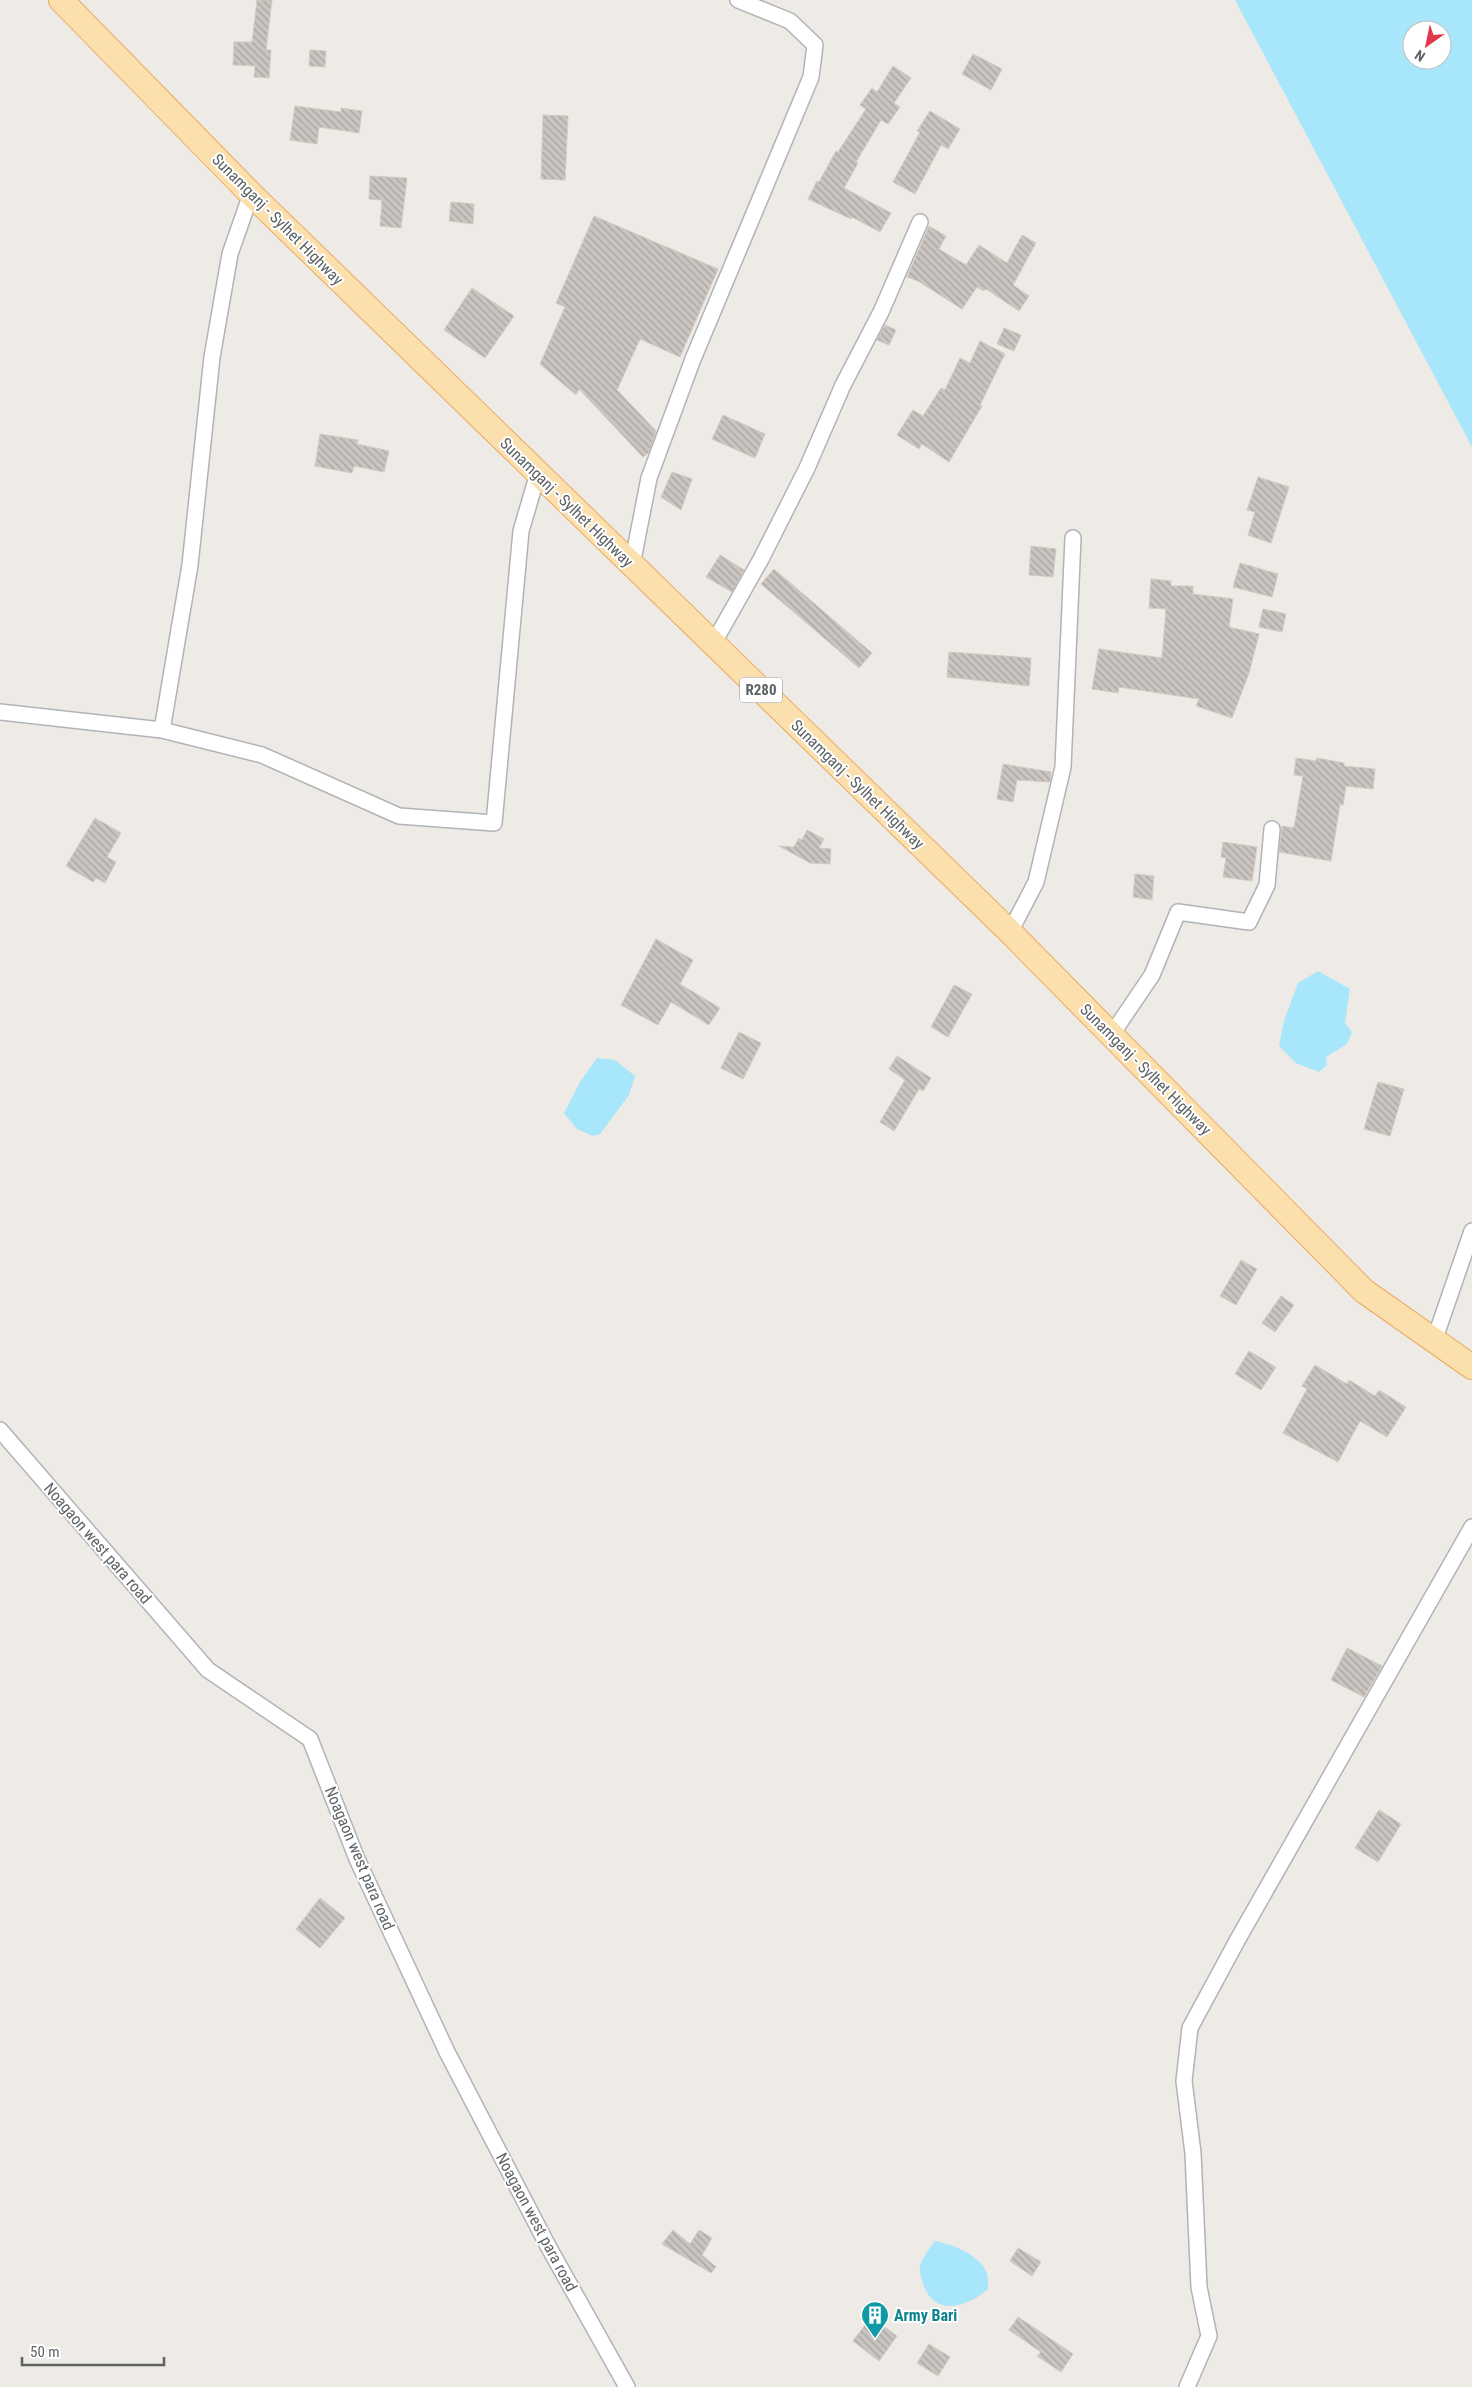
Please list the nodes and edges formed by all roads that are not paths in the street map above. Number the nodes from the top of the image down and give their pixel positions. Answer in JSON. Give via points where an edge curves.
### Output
{"nodes":[{"id":1,"x":61,"y":0,"type":"edge"},
{"id":2,"x":738,"y":0,"type":"edge"},
{"id":3,"x":251,"y":194,"type":"junction"},
{"id":4,"x":920,"y":222,"type":"dead end"},
{"id":5,"x":538,"y":473,"type":"junction"},
{"id":6,"x":1073,"y":538,"type":"dead end"},
{"id":7,"x":632,"y":566,"type":"junction"},
{"id":8,"x":713,"y":644,"type":"junction"},
{"id":9,"x":0,"y":712,"type":"edge"},
{"id":10,"x":162,"y":730,"type":"junction"},
{"id":11,"x":1272,"y":830,"type":"dead end"},
{"id":12,"x":1010,"y":932,"type":"junction"},
{"id":13,"x":1112,"y":1034,"type":"junction"},
{"id":14,"x":1472,"y":1231,"type":"edge"},
{"id":15,"x":1434,"y":1341,"type":"junction"},
{"id":16,"x":1472,"y":1367,"type":"edge"},
{"id":17,"x":0,"y":1430,"type":"edge"},
{"id":18,"x":1472,"y":1528,"type":"edge"},
{"id":19,"x":627,"y":2387,"type":"edge"},
{"id":20,"x":1186,"y":2387,"type":"edge"}],
"edges":[{"from":1,"to":3,"type":"main road","name":"Sunamganj - Sylhet Highway","number":"R280"},
{"from":2,"to":7,"type":"street","via":[[790,21],[815,45],[811,77],[694,359],[649,478]]},
{"from":3,"to":5,"type":"main road","name":"Sunamganj - Sylhet Highway","number":"R280"},
{"from":3,"to":10,"type":"street","via":[[230,254],[212,357],[190,565]]},
{"from":4,"to":8,"type":"street","via":[[807,468]]},
{"from":5,"to":7,"type":"main road","name":"Sunamganj - Sylhet Highway","number":"R280"},
{"from":5,"to":10,"type":"street","via":[[521,531],[494,823],[399,816],[262,755]]},
{"from":6,"to":12,"type":"street","via":[[1063,767],[1036,882]]},
{"from":7,"to":8,"type":"main road","name":"Sunamganj - Sylhet Highway","number":"R280"},
{"from":8,"to":12,"type":"main road","name":"Sunamganj - Sylhet Highway","number":"R280"},
{"from":9,"to":10,"type":"street"},
{"from":11,"to":13,"type":"street","via":[[1267,885],[1249,922],[1178,912],[1152,974]]},
{"from":12,"to":13,"type":"main road","name":"Sunamganj - Sylhet Highway","number":"R280"},
{"from":13,"to":15,"type":"main road","name":"Sunamganj - Sylhet Highway","number":"R280","via":[[1364,1291]]},
{"from":14,"to":15,"type":"street"},
{"from":15,"to":16,"type":"main road","name":"Sunamganj - Sylhet Highway","number":"R280"},
{"from":17,"to":19,"type":"street","name":"Noagaon west para road","via":[[208,1670],[310,1739],[357,1859],[447,2052],[548,2246]]},
{"from":18,"to":20,"type":"street","via":[[1190,2028],[1184,2081],[1193,2153],[1199,2287],[1209,2336]]}]}
